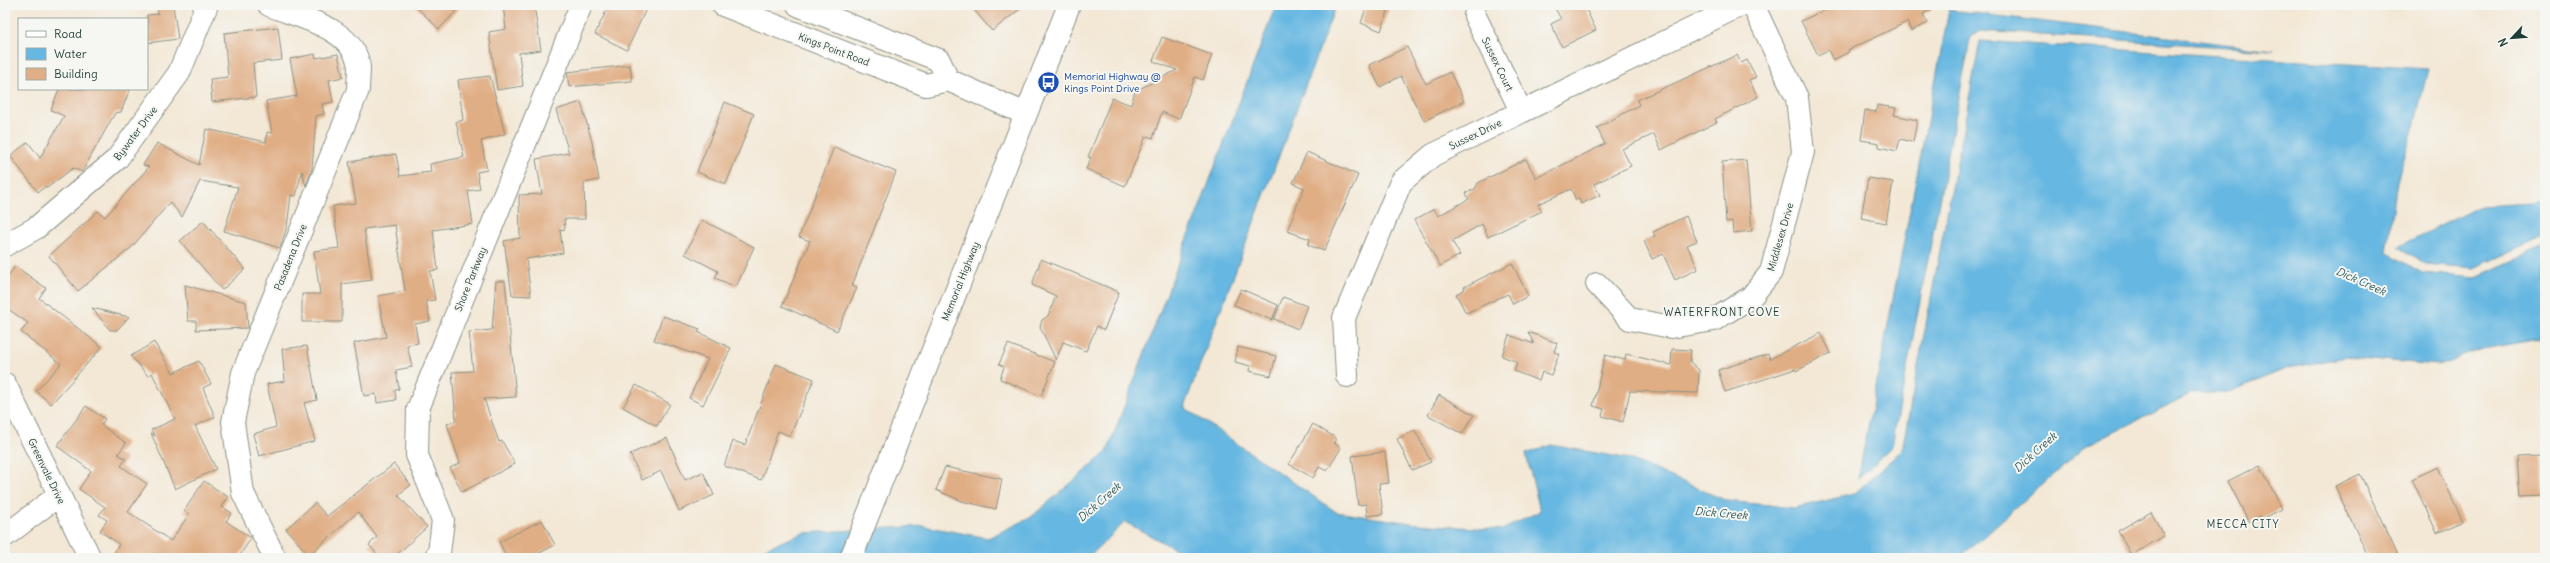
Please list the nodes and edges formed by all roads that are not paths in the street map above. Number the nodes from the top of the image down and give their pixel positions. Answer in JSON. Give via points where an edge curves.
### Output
{"nodes":[{"id":1,"x":207,"y":5,"type":"edge"},
{"id":2,"x":269,"y":5,"type":"edge"},
{"id":3,"x":581,"y":5,"type":"edge"},
{"id":4,"x":723,"y":5,"type":"edge"},
{"id":5,"x":798,"y":5,"type":"edge"},
{"id":6,"x":1069,"y":5,"type":"edge"},
{"id":7,"x":1741,"y":5,"type":"edge"},
{"id":8,"x":1753,"y":5,"type":"edge"},
{"id":9,"x":1475,"y":16,"type":"dead end"},
{"id":10,"x":948,"y":80,"type":"junction"},
{"id":11,"x":1521,"y":111,"type":"junction"},
{"id":12,"x":1026,"y":114,"type":"junction"},
{"id":13,"x":5,"y":245,"type":"edge"},
{"id":14,"x":1597,"y":284,"type":"dead end"},
{"id":15,"x":1348,"y":376,"type":"dead end"},
{"id":16,"x":5,"y":384,"type":"edge"},
{"id":17,"x":59,"y":495,"type":"junction"},
{"id":18,"x":5,"y":536,"type":"edge"},
{"id":19,"x":90,"y":558,"type":"edge"},
{"id":20,"x":275,"y":558,"type":"edge"},
{"id":21,"x":435,"y":558,"type":"edge"},
{"id":22,"x":851,"y":558,"type":"edge"}],
"edges":[{"from":1,"to":13,"type":"street","name":"Bywater Drive","via":[[179,73],[117,159],[36,228]]},
{"from":2,"to":20,"type":"street","name":"Pasadena Drive","via":[[334,31],[350,45],[359,66],[358,90],[243,373],[232,422],[243,493]]},
{"from":3,"to":21,"type":"street","name":"Shore Parkway","via":[[418,409],[417,455],[443,520],[439,553]]},
{"from":4,"to":10,"type":"street","name":"Kings Point Road","via":[[926,85]]},
{"from":5,"to":10,"type":"street","via":[[939,60]]},
{"from":6,"to":12,"type":"street","name":"Memorial Highway"},
{"from":7,"to":11,"type":"street","name":"Sussex Drive"},
{"from":8,"to":14,"type":"street","name":"Middlesex Drive","via":[[1797,98],[1802,152],[1771,272],[1751,297],[1714,320],[1671,326],[1630,318]]},
{"from":9,"to":11,"type":"street","name":"Sussex Court"},
{"from":10,"to":12,"type":"street"},
{"from":11,"to":15,"type":"street","name":"Sussex Drive","via":[[1433,155],[1401,182],[1344,318]]},
{"from":12,"to":22,"type":"street","name":"Memorial Highway"},
{"from":16,"to":17,"type":"street","name":"Greenvale Drive"},
{"from":17,"to":18,"type":"street"},
{"from":17,"to":19,"type":"street","name":"Greenvale Drive"}]}
